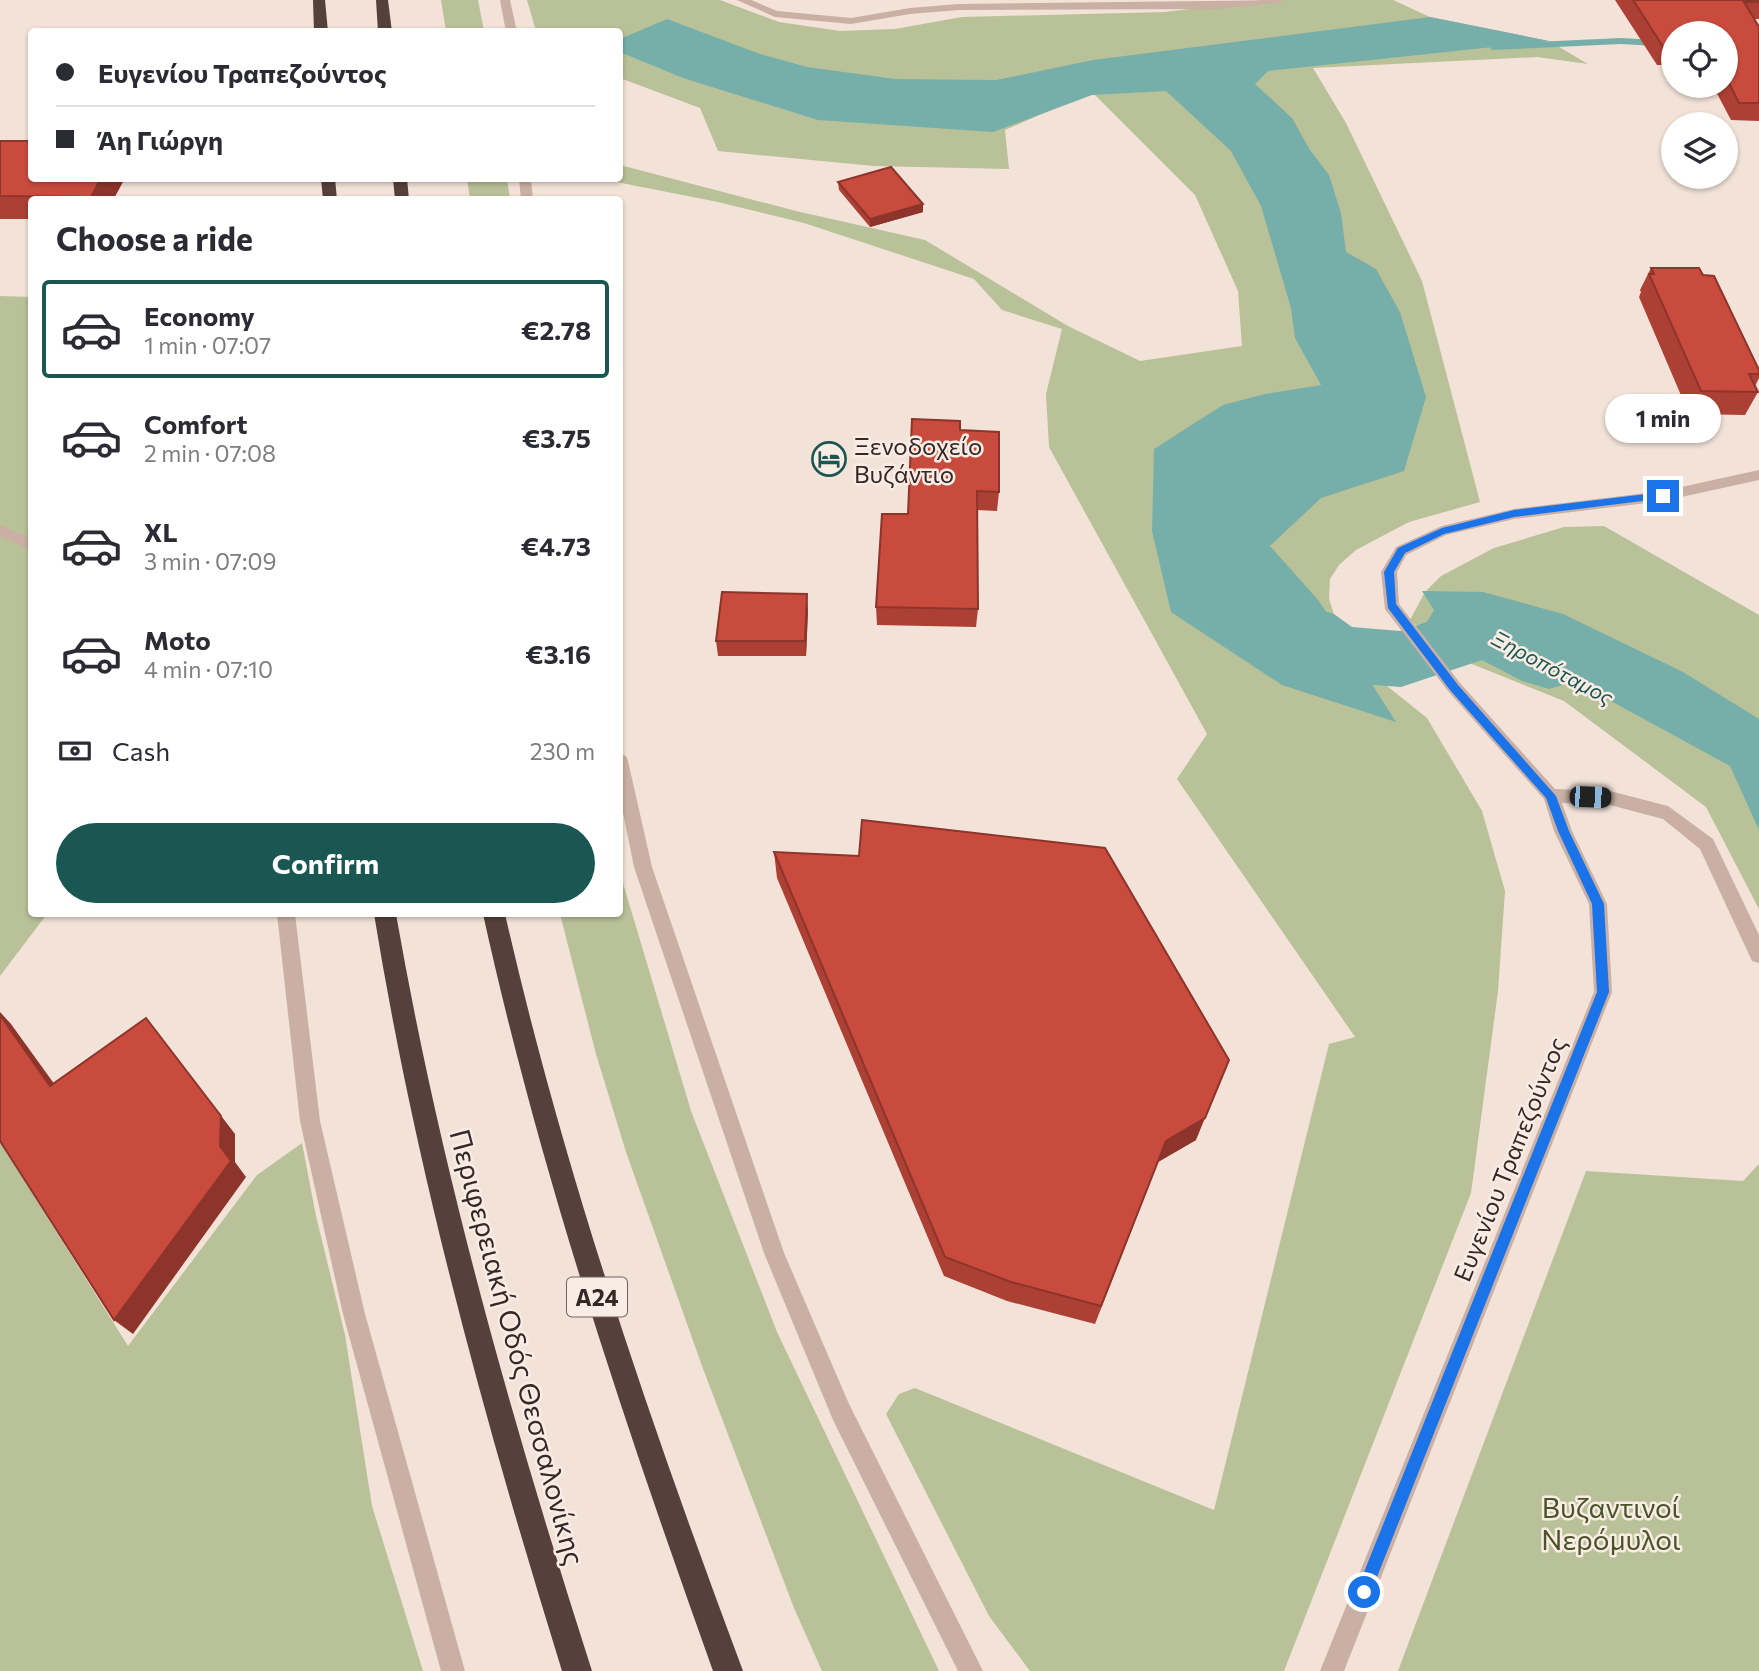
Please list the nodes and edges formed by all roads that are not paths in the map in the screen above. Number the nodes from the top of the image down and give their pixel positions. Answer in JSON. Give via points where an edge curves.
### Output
{"nodes":[{"id":1,"x":319,"y":0,"type":"edge"},
{"id":2,"x":382,"y":0,"type":"edge"},
{"id":3,"x":505,"y":0,"type":"edge"},
{"id":4,"x":742,"y":0,"type":"edge"},
{"id":5,"x":1278,"y":0,"type":"edge"},
{"id":6,"x":321,"y":28,"type":"edge"},
{"id":7,"x":385,"y":28,"type":"edge"},
{"id":8,"x":511,"y":28,"type":"edge"},
{"id":9,"x":1759,"y":475,"type":"edge"},
{"id":10,"x":0,"y":530,"type":"edge"},
{"id":11,"x":28,"y":543,"type":"edge"},
{"id":12,"x":623,"y":775,"type":"edge"},
{"id":13,"x":1550,"y":796,"type":"junction"},
{"id":14,"x":286,"y":917,"type":"edge"},
{"id":15,"x":385,"y":917,"type":"edge"},
{"id":16,"x":495,"y":917,"type":"edge"},
{"id":17,"x":1759,"y":955,"type":"edge"},
{"id":18,"x":453,"y":1671,"type":"edge"},
{"id":19,"x":577,"y":1671,"type":"edge"},
{"id":20,"x":728,"y":1671,"type":"edge"},
{"id":21,"x":971,"y":1671,"type":"edge"},
{"id":22,"x":1332,"y":1671,"type":"edge"}],
"edges":[{"from":1,"to":6,"type":"highway"},
{"from":2,"to":7,"type":"highway"},
{"from":3,"to":8,"type":"street"},
{"from":4,"to":5,"type":"street","via":[[775,14],[851,21],[959,8],[1218,6]]},
{"from":9,"to":13,"type":"street","name":"Ευγενίου Τραπεζούντος","via":[[1663,496],[1514,514],[1442,531],[1401,551],[1389,572],[1391,605],[1454,687]]},
{"from":10,"to":11,"type":"street"},
{"from":12,"to":21,"type":"street","via":[[643,867],[774,1253],[841,1412]]},
{"from":13,"to":17,"type":"street","via":[[1610,798],[1668,813],[1707,844]]},
{"from":13,"to":22,"type":"street","name":"Ευγενίου Τραπεζούντος","via":[[1598,904],[1603,992]]},
{"from":14,"to":18,"type":"street","via":[[310,1121],[354,1314]]},
{"from":15,"to":19,"type":"highway","name":"Περιφερειακή Οδός Θεσσαλονίκης","via":[[397,996],[448,1233]]},
{"from":16,"to":20,"type":"highway","number":"Α24","via":[[563,1195],[654,1469]]}]}
